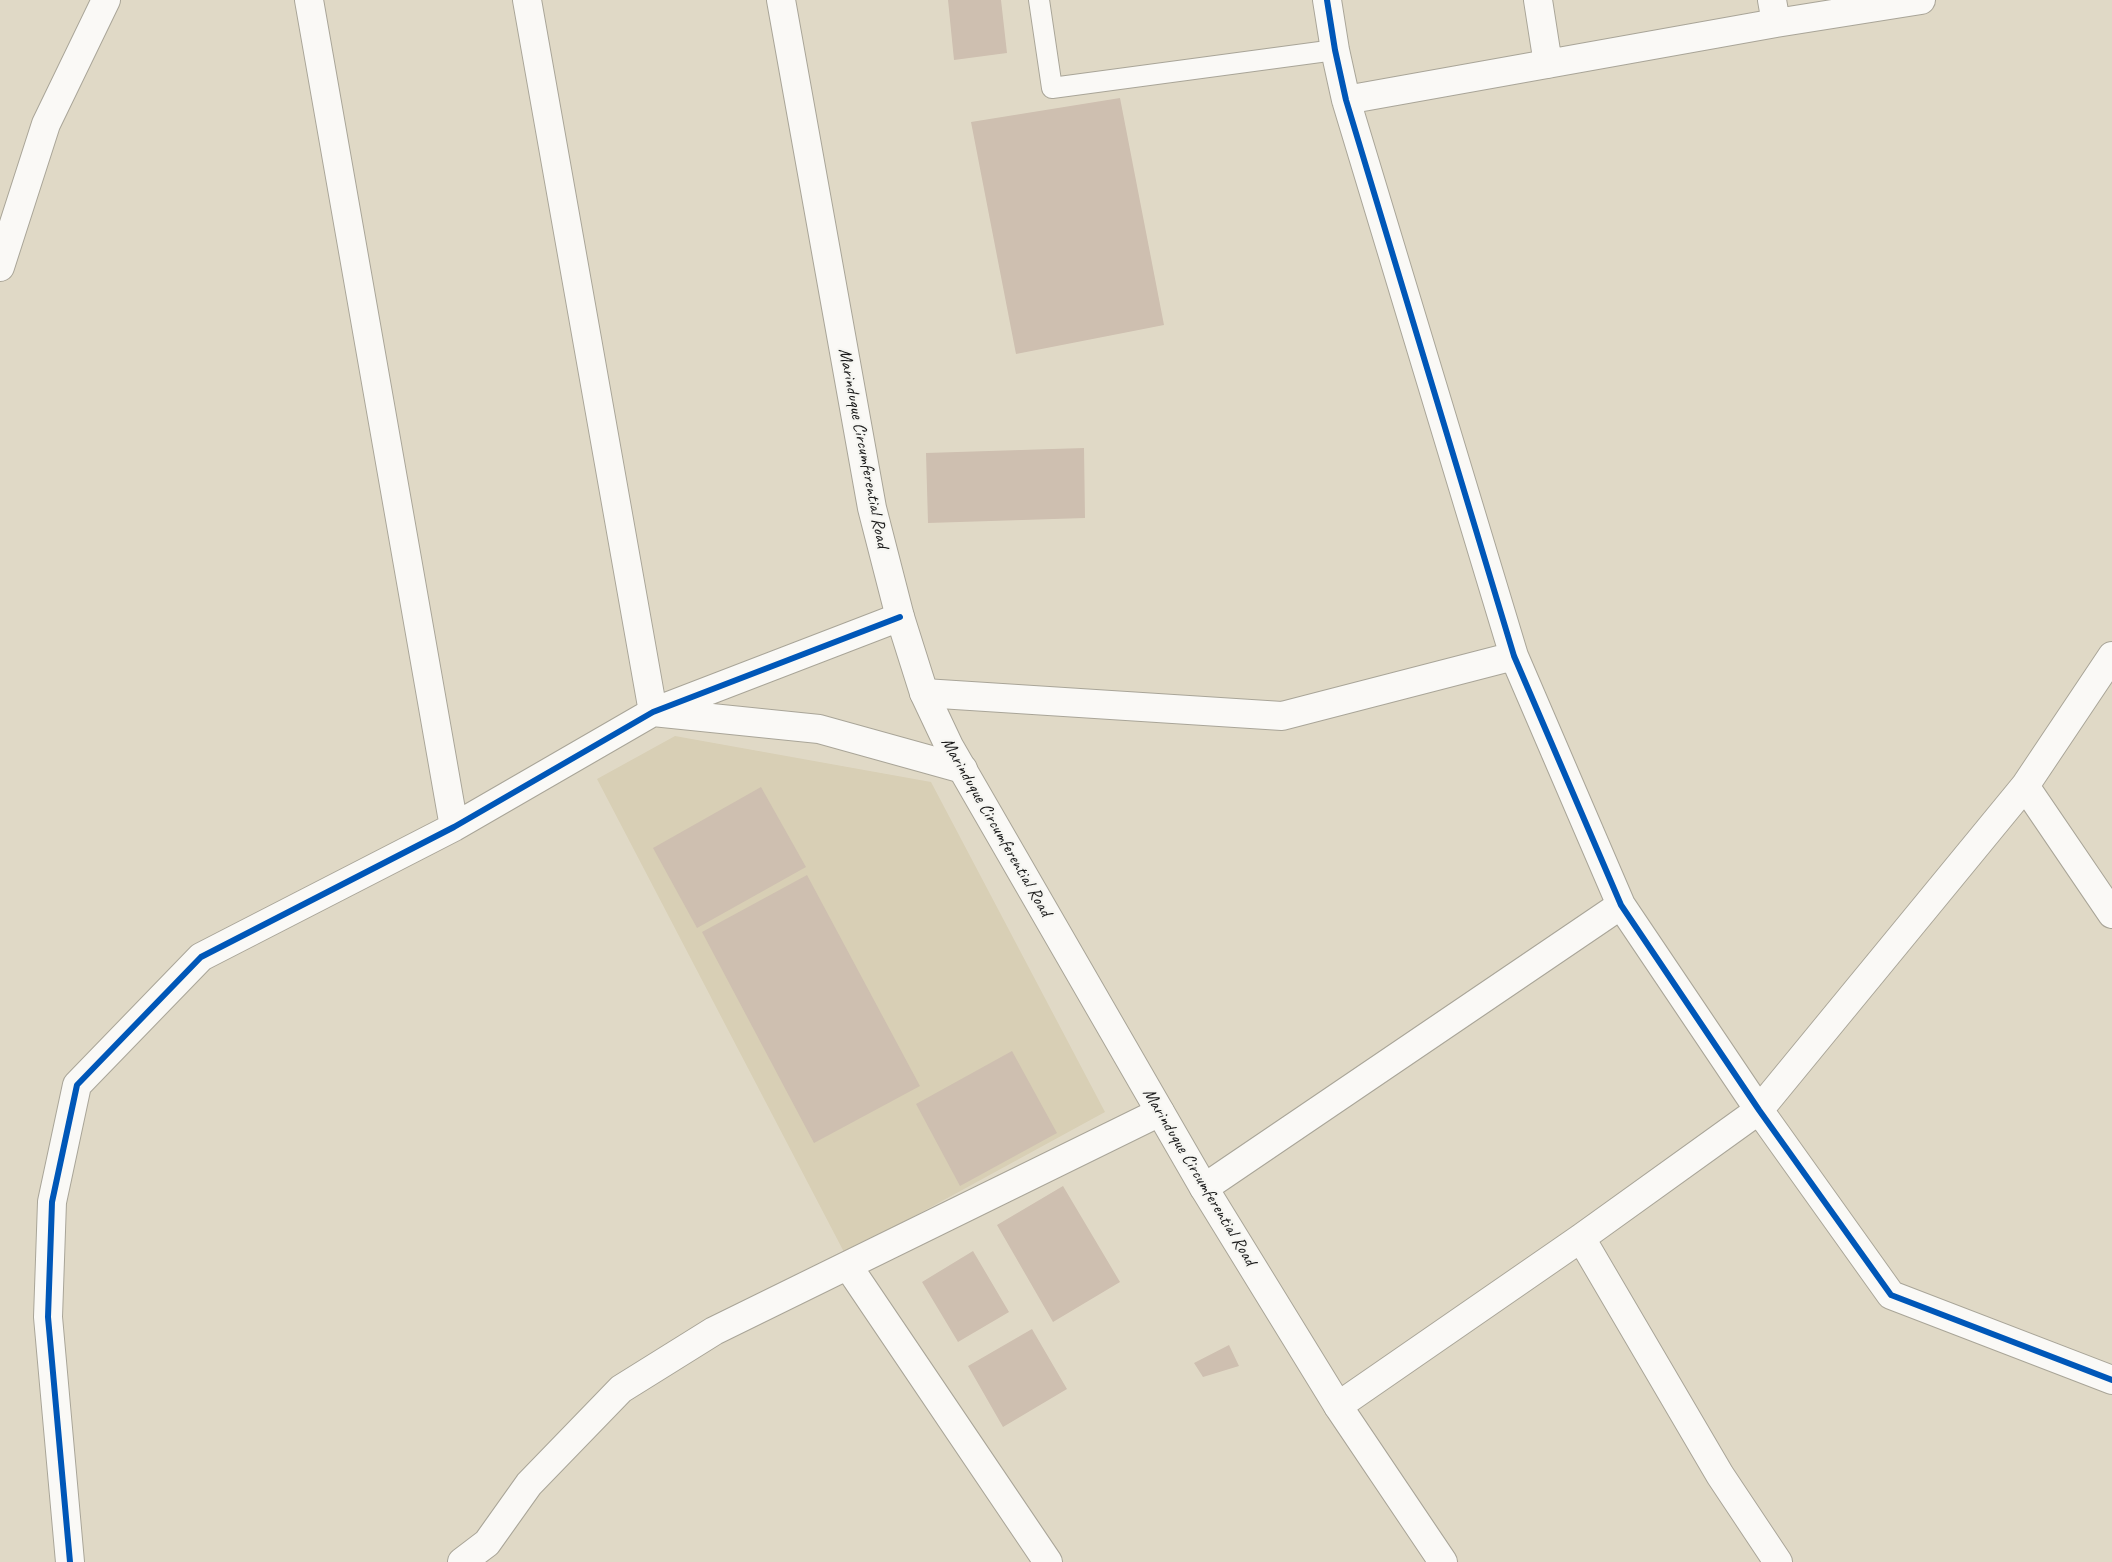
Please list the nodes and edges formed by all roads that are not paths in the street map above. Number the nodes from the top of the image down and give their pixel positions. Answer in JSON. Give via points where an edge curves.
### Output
{"nodes":[{"id":1,"x":106,"y":0,"type":"edge"},
{"id":2,"x":309,"y":0,"type":"edge"},
{"id":3,"x":527,"y":0,"type":"edge"},
{"id":4,"x":781,"y":0,"type":"edge"},
{"id":5,"x":1039,"y":0,"type":"edge"},
{"id":6,"x":1327,"y":0,"type":"edge"},
{"id":7,"x":1538,"y":0,"type":"edge"},
{"id":8,"x":1921,"y":0,"type":"edge"},
{"id":9,"x":1774,"y":12,"type":"edge"},
{"id":10,"x":1335,"y":50,"type":"junction"},
{"id":11,"x":1548,"y":64,"type":"junction"},
{"id":12,"x":1346,"y":100,"type":"junction"},
{"id":13,"x":0,"y":268,"type":"edge"},
{"id":14,"x":900,"y":617,"type":"junction"},
{"id":15,"x":1514,"y":656,"type":"junction"},
{"id":16,"x":2112,"y":656,"type":"edge"},
{"id":17,"x":924,"y":693,"type":"junction"},
{"id":18,"x":654,"y":712,"type":"junction"},
{"id":19,"x":963,"y":769,"type":"junction"},
{"id":20,"x":2025,"y":786,"type":"junction"},
{"id":21,"x":454,"y":827,"type":"junction"},
{"id":22,"x":1622,"y":905,"type":"junction"},
{"id":23,"x":2112,"y":914,"type":"edge"},
{"id":24,"x":1759,"y":1110,"type":"junction"},
{"id":25,"x":1160,"y":1112,"type":"junction"},
{"id":26,"x":1204,"y":1188,"type":"junction"},
{"id":27,"x":1581,"y":1238,"type":"junction"},
{"id":28,"x":848,"y":1266,"type":"junction"},
{"id":29,"x":2112,"y":1380,"type":"edge"},
{"id":30,"x":1338,"y":1406,"type":"junction"},
{"id":31,"x":70,"y":1562,"type":"edge"},
{"id":32,"x":462,"y":1562,"type":"edge"},
{"id":33,"x":1048,"y":1562,"type":"edge"},
{"id":34,"x":1443,"y":1562,"type":"edge"},
{"id":35,"x":1778,"y":1562,"type":"edge"}],
"edges":[{"from":1,"to":13,"type":"street","via":[[46,124]]},
{"from":2,"to":21,"type":"street"},
{"from":3,"to":18,"type":"street"},
{"from":4,"to":14,"type":"street","name":"Marinduque Circumferential Road","via":[[872,508]]},
{"from":5,"to":10,"type":"lane","via":[[1052,88]]},
{"from":6,"to":10,"type":"street"},
{"from":7,"to":11,"type":"street"},
{"from":8,"to":9,"type":"street"},
{"from":9,"to":11,"type":"street"},
{"from":10,"to":12,"type":"street"},
{"from":11,"to":12,"type":"street"},
{"from":12,"to":15,"type":"street"},
{"from":14,"to":17,"type":"street","name":"Marinduque Circumferential Road"},
{"from":14,"to":18,"type":"street"},
{"from":15,"to":17,"type":"street","via":[[1282,716]]},
{"from":15,"to":22,"type":"street"},
{"from":16,"to":20,"type":"street"},
{"from":17,"to":19,"type":"street","name":"Marinduque Circumferential Road"},
{"from":18,"to":19,"type":"street","via":[[819,729]]},
{"from":18,"to":21,"type":"street"},
{"from":19,"to":25,"type":"street","name":"Marinduque Circumferential Road"},
{"from":20,"to":23,"type":"street"},
{"from":20,"to":24,"type":"street"},
{"from":21,"to":31,"type":"street","via":[[201,957],[77,1085],[52,1202],[48,1316]]},
{"from":22,"to":24,"type":"street"},
{"from":22,"to":26,"type":"street"},
{"from":24,"to":27,"type":"street"},
{"from":24,"to":29,"type":"street","via":[[1891,1295]]},
{"from":25,"to":26,"type":"street","name":"Marinduque Circumferential Road"},
{"from":25,"to":28,"type":"street"},
{"from":26,"to":30,"type":"street","name":"Marinduque Circumferential Road"},
{"from":27,"to":30,"type":"street"},
{"from":27,"to":35,"type":"street","via":[[1720,1475]]},
{"from":28,"to":32,"type":"street","via":[[714,1331],[621,1389],[529,1484],[487,1543]]},
{"from":28,"to":33,"type":"street"},
{"from":30,"to":34,"type":"street","name":"Marinduque Circumferential Road"}]}
